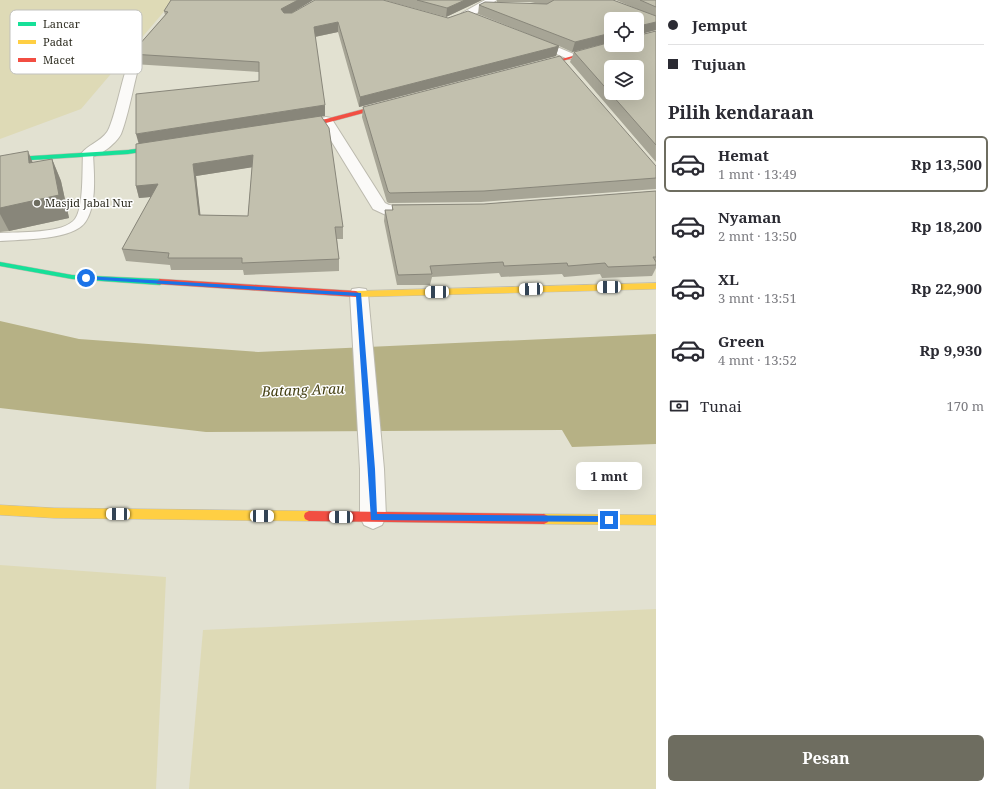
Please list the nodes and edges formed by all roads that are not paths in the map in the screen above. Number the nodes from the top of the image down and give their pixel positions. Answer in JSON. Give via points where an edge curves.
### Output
{"nodes":[{"id":1,"x":492,"y":0,"type":"edge"},
{"id":2,"x":481,"y":6,"type":"junction"},
{"id":3,"x":503,"y":8,"type":"edge"},
{"id":4,"x":502,"y":28,"type":"edge"},
{"id":5,"x":523,"y":36,"type":"edge"},
{"id":6,"x":604,"y":49,"type":"edge"},
{"id":7,"x":566,"y":59,"type":"junction"},
{"id":8,"x":523,"y":70,"type":"edge"},
{"id":9,"x":569,"y":71,"type":"edge"},
{"id":10,"x":131,"y":74,"type":"edge"},
{"id":11,"x":402,"y":101,"type":"edge"},
{"id":12,"x":326,"y":120,"type":"junction"},
{"id":13,"x":287,"y":127,"type":"edge"},
{"id":14,"x":172,"y":146,"type":"edge"},
{"id":15,"x":88,"y":154,"type":"junction"},
{"id":16,"x":0,"y":160,"type":"edge"},
{"id":17,"x":433,"y":209,"type":"edge"},
{"id":18,"x":0,"y":237,"type":"edge"},
{"id":19,"x":0,"y":264,"type":"edge"},
{"id":20,"x":656,"y":286,"type":"edge"},
{"id":21,"x":359,"y":294,"type":"junction"},
{"id":22,"x":0,"y":510,"type":"edge"},
{"id":23,"x":373,"y":517,"type":"junction"},
{"id":24,"x":656,"y":520,"type":"edge"}],
"edges":[{"from":1,"to":2,"type":"street"},
{"from":2,"to":3,"type":"street"},
{"from":2,"to":4,"type":"street","via":[[463,17]]},
{"from":5,"to":7,"type":"street"},
{"from":6,"to":7,"type":"street"},
{"from":7,"to":8,"type":"street"},
{"from":7,"to":9,"type":"street"},
{"from":10,"to":15,"type":"street","via":[[114,133]]},
{"from":11,"to":12,"type":"street"},
{"from":12,"to":13,"type":"street"},
{"from":12,"to":17,"type":"street","via":[[381,208]]},
{"from":14,"to":15,"type":"street"},
{"from":15,"to":16,"type":"street"},
{"from":15,"to":18,"type":"lane","via":[[83,217],[78,224],[67,230]]},
{"from":19,"to":21,"type":"street","via":[[72,277]]},
{"from":20,"to":21,"type":"street"},
{"from":21,"to":23,"type":"street","via":[[372,469]]},
{"from":22,"to":23,"type":"street"},
{"from":23,"to":24,"type":"street"}]}
